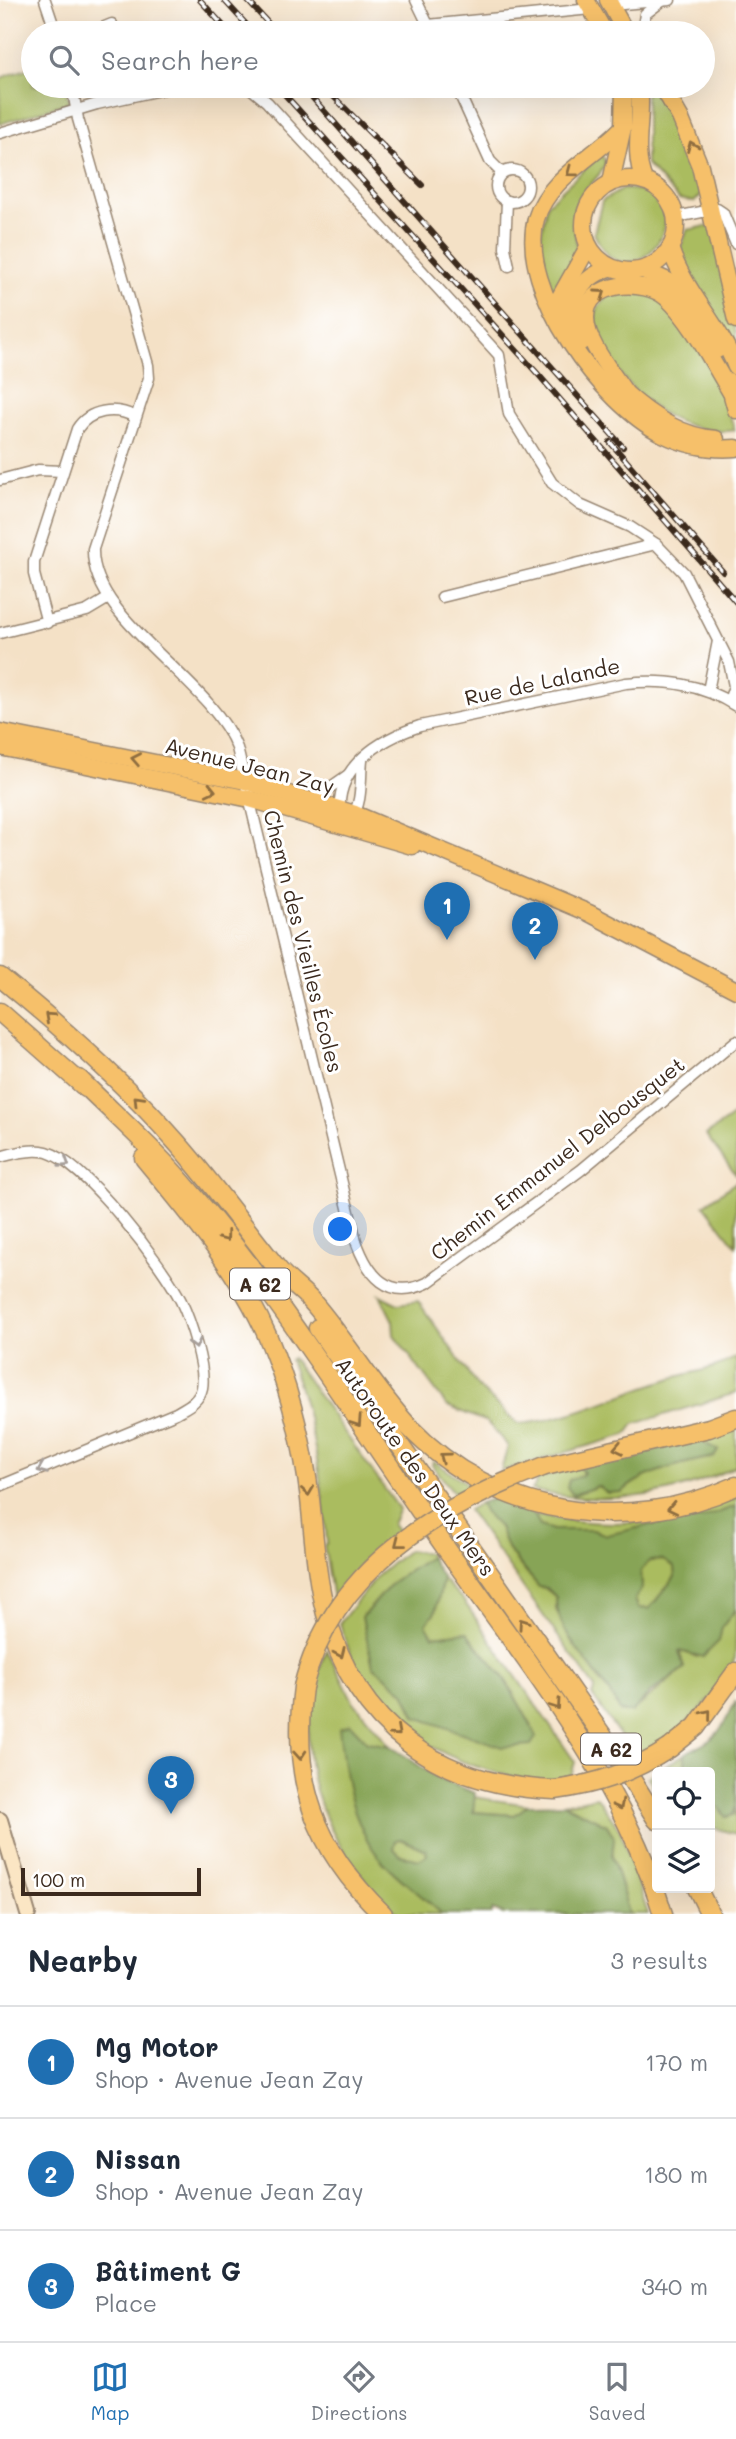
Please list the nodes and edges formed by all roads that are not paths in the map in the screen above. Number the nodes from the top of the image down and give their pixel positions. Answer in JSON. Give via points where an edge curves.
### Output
{"nodes":[{"id":1,"x":46,"y":0,"type":"edge"},
{"id":2,"x":416,"y":0,"type":"edge"},
{"id":3,"x":670,"y":0,"type":"edge"},
{"id":4,"x":662,"y":1,"type":"edge"},
{"id":5,"x":609,"y":3,"type":"edge"},
{"id":6,"x":588,"y":4,"type":"edge"},
{"id":7,"x":52,"y":21,"type":"edge"},
{"id":8,"x":426,"y":21,"type":"edge"},
{"id":9,"x":481,"y":21,"type":"edge"},
{"id":10,"x":598,"y":21,"type":"edge"},
{"id":11,"x":621,"y":21,"type":"edge"},
{"id":12,"x":644,"y":21,"type":"edge"},
{"id":13,"x":74,"y":98,"type":"edge"},
{"id":14,"x":128,"y":98,"type":"edge"},
{"id":15,"x":262,"y":98,"type":"edge"},
{"id":16,"x":461,"y":98,"type":"edge"},
{"id":17,"x":624,"y":98,"type":"edge"},
{"id":18,"x":640,"y":98,"type":"edge"},
{"id":19,"x":668,"y":98,"type":"edge"},
{"id":20,"x":77,"y":110,"type":"junction"},
{"id":21,"x":623,"y":127,"type":"junction"},
{"id":22,"x":0,"y":133,"type":"edge"},
{"id":23,"x":502,"y":173,"type":"junction"},
{"id":24,"x":644,"y":180,"type":"junction"},
{"id":25,"x":611,"y":182,"type":"junction"},
{"id":26,"x":507,"y":201,"type":"junction"},
{"id":27,"x":713,"y":210,"type":"junction"},
{"id":28,"x":676,"y":217,"type":"junction"},
{"id":29,"x":736,"y":244,"type":"edge"},
{"id":30,"x":588,"y":247,"type":"junction"},
{"id":31,"x":670,"y":248,"type":"junction"},
{"id":32,"x":509,"y":265,"type":"dead end"},
{"id":33,"x":610,"y":268,"type":"junction"},
{"id":34,"x":643,"y":270,"type":"junction"},
{"id":35,"x":557,"y":320,"type":"junction"},
{"id":36,"x":736,"y":320,"type":"edge"},
{"id":37,"x":736,"y":367,"type":"edge"},
{"id":38,"x":730,"y":391,"type":"junction"},
{"id":39,"x":626,"y":394,"type":"junction"},
{"id":40,"x":736,"y":410,"type":"edge"},
{"id":41,"x":135,"y":417,"type":"junction"},
{"id":42,"x":736,"y":439,"type":"edge"},
{"id":43,"x":736,"y":448,"type":"edge"},
{"id":44,"x":63,"y":471,"type":"junction"},
{"id":45,"x":0,"y":480,"type":"edge"},
{"id":46,"x":656,"y":544,"type":"junction"},
{"id":47,"x":442,"y":597,"type":"dead end"},
{"id":48,"x":107,"y":599,"type":"junction"},
{"id":49,"x":47,"y":623,"type":"junction"},
{"id":50,"x":0,"y":633,"type":"edge"},
{"id":51,"x":718,"y":640,"type":"junction"},
{"id":52,"x":708,"y":691,"type":"junction"},
{"id":53,"x":733,"y":704,"type":"edge"},
{"id":54,"x":0,"y":732,"type":"edge"},
{"id":55,"x":0,"y":747,"type":"edge"},
{"id":56,"x":362,"y":760,"type":"junction"},
{"id":57,"x":348,"y":774,"type":"junction"},
{"id":58,"x":245,"y":781,"type":"junction"},
{"id":59,"x":250,"y":799,"type":"junction"},
{"id":60,"x":308,"y":799,"type":"junction"},
{"id":61,"x":345,"y":816,"type":"junction"},
{"id":62,"x":702,"y":971,"type":"junction"},
{"id":63,"x":0,"y":977,"type":"edge"},
{"id":64,"x":736,"y":977,"type":"edge"},
{"id":65,"x":736,"y":990,"type":"edge"},
{"id":66,"x":0,"y":1012,"type":"edge"},
{"id":67,"x":736,"y":1041,"type":"edge"},
{"id":68,"x":79,"y":1079,"type":"junction"},
{"id":69,"x":0,"y":1157,"type":"edge"},
{"id":70,"x":279,"y":1270,"type":"junction"},
{"id":71,"x":395,"y":1289,"type":"joint"},
{"id":72,"x":736,"y":1418,"type":"edge"},
{"id":73,"x":0,"y":1486,"type":"edge"},
{"id":74,"x":736,"y":1486,"type":"edge"},
{"id":75,"x":736,"y":1672,"type":"edge"},
{"id":76,"x":562,"y":1679,"type":"junction"},
{"id":77,"x":652,"y":1793,"type":"edge"},
{"id":78,"x":652,"y":1813,"type":"edge"},
{"id":79,"x":0,"y":1820,"type":"edge"},
{"id":80,"x":700,"y":1893,"type":"edge"},
{"id":81,"x":28,"y":1914,"type":"edge"},
{"id":82,"x":383,"y":1914,"type":"edge"},
{"id":83,"x":663,"y":1914,"type":"edge"},
{"id":84,"x":710,"y":1914,"type":"edge"}],
"edges":[{"from":1,"to":7,"type":"street"},
{"from":2,"to":8,"type":"street"},
{"from":3,"to":4,"type":"street"},
{"from":4,"to":5,"type":"street"},
{"from":4,"to":12,"type":"street"},
{"from":5,"to":11,"type":"main road"},
{"from":6,"to":9,"type":"street"},
{"from":6,"to":10,"type":"main road"},
{"from":13,"to":20,"type":"street","name":"Chemin des Vieilles Écoles"},
{"from":14,"to":20,"type":"street"},
{"from":15,"to":46,"type":"street","via":[[499,355],[509,414],[552,482],[580,505]]},
{"from":16,"to":23,"type":"street","via":[[490,161]]},
{"from":17,"to":21,"type":"main road"},
{"from":18,"to":24,"type":"main road","via":[[636,159]]},
{"from":27,"to":19,"type":"main road","one_way":true,"via":[[690,138]]},
{"from":20,"to":22,"type":"street"},
{"from":20,"to":41,"type":"street","name":"Chemin des Vieilles Écoles","via":[[148,365],[149,378]]},
{"from":21,"to":25,"type":"main road"},
{"from":21,"to":35,"type":"main road","one_way":true,"via":[[550,191],[536,221],[539,279]]},
{"from":23,"to":26,"type":"street","via":[[496,186]]},
{"from":23,"to":26,"type":"street","via":[[519,170],[528,179],[524,197]]},
{"from":24,"to":25,"type":"main road"},
{"from":24,"to":28,"type":"main road","via":[[665,194]]},
{"from":25,"to":30,"type":"main road","via":[[588,203],[583,217]]},
{"from":26,"to":32,"type":"street"},
{"from":27,"to":28,"type":"street"},
{"from":27,"to":29,"type":"street","via":[[723,213]]},
{"from":27,"to":36,"type":"main road"},
{"from":28,"to":31,"type":"main road"},
{"from":30,"to":33,"type":"main road"},
{"from":30,"to":35,"type":"main road","via":[[560,297]]},
{"from":31,"to":34,"type":"main road"},
{"from":31,"to":37,"type":"main road","via":[[679,272],[714,322]]},
{"from":33,"to":34,"type":"main road"},
{"from":33,"to":39,"type":"main road","via":[[596,272],[580,288],[572,319],[579,339]]},
{"from":34,"to":38,"type":"main road","via":[[668,281],[691,310],[715,347]]},
{"from":35,"to":43,"type":"main road","via":[[603,383],[635,416],[690,445]]},
{"from":39,"to":38,"type":"main road","one_way":true,"via":[[586,320],[594,296],[613,286],[650,290],[668,299]]},
{"from":38,"to":40,"type":"main road"},
{"from":39,"to":42,"type":"main road","via":[[648,413],[689,433]]},
{"from":41,"to":44,"type":"street","via":[[105,411],[84,419]]},
{"from":41,"to":48,"type":"street","name":"Chemin des Vieilles Écoles","via":[[93,549],[96,573]]},
{"from":44,"to":45,"type":"street","via":[[38,470]]},
{"from":44,"to":49,"type":"street","via":[[34,562]]},
{"from":46,"to":47,"type":"street"},
{"from":46,"to":51,"type":"street","via":[[684,573]]},
{"from":48,"to":49,"type":"street","via":[[87,611]]},
{"from":48,"to":58,"type":"street","name":"Chemin des Vieilles Écoles","via":[[219,716],[237,748]]},
{"from":49,"to":50,"type":"street"},
{"from":51,"to":52,"type":"street"},
{"from":51,"to":53,"type":"street","via":[[733,675]]},
{"from":52,"to":53,"type":"street","name":"Rue de Lalande"},
{"from":52,"to":56,"type":"street","name":"Rue de Lalande","via":[[670,682],[626,683],[420,726],[394,735]]},
{"from":58,"to":54,"type":"main road","name":"Avenue Jean Zay","one_way":true},
{"from":55,"to":59,"type":"main road","name":"Avenue Jean Zay","one_way":true},
{"from":56,"to":57,"type":"street","name":"Rue de Lalande"},
{"from":56,"to":61,"type":"street"},
{"from":57,"to":60,"type":"street","name":"Rue de Lalande"},
{"from":57,"to":61,"type":"street"},
{"from":58,"to":59,"type":"street","name":"Chemin des Vieilles Écoles"},
{"from":58,"to":60,"type":"main road","name":"Avenue Jean Zay"},
{"from":59,"to":61,"type":"main road","name":"Avenue Jean Zay"},
{"from":59,"to":71,"type":"street","name":"Chemin des Vieilles Écoles","via":[[356,1241],[372,1274]]},
{"from":60,"to":61,"type":"main road","name":"Avenue Jean Zay"},
{"from":61,"to":62,"type":"main road","name":"Avenue Jean Zay","via":[[481,866],[589,913]]},
{"from":62,"to":64,"type":"main road"},
{"from":62,"to":65,"type":"main road","name":"Avenue Jean Zay"},
{"from":70,"to":63,"type":"highway","number":"A 62","one_way":true,"via":[[138,1100]]},
{"from":66,"to":68,"type":"highway","number":"A 62"},
{"from":67,"to":71,"type":"street","name":"Chemin Emmanuel Delbousquet","via":[[581,1170],[470,1253],[427,1283]]},
{"from":68,"to":75,"type":"highway","one_way":true,"bridge":true,"via":[[207,1236],[265,1331],[298,1429],[326,1615],[353,1680],[391,1728],[427,1757],[497,1785],[555,1790],[594,1784],[622,1775],[670,1748],[696,1727]]},
{"from":68,"to":83,"type":"highway","name":"Autoroute des Deux Mers","number":"A 62","one_way":true,"via":[[172,1172],[226,1237],[324,1373],[584,1746],[635,1836]]},
{"from":69,"to":73,"type":"street","one_way":true,"via":[[47,1152],[71,1165],[110,1205],[157,1262],[181,1301],[202,1375],[202,1390],[195,1402],[176,1413]]},
{"from":74,"to":70,"type":"highway","one_way":true,"via":[[674,1508],[623,1515],[572,1512],[502,1492],[424,1441],[386,1399],[314,1303]]},
{"from":76,"to":70,"type":"highway","name":"Autoroute des Deux Mers","number":"A 62","one_way":true},
{"from":72,"to":82,"type":"highway","one_way":true,"bridge":true,"via":[[545,1465],[456,1506],[383,1556],[336,1610],[315,1648],[303,1687],[300,1757],[312,1812],[325,1842],[344,1872]]},
{"from":76,"to":77,"type":"highway"},
{"from":76,"to":78,"type":"highway","name":"Autoroute des Deux Mers","number":"A 62"},
{"from":79,"to":81,"type":"main road"},
{"from":80,"to":84,"type":"highway"}]}
